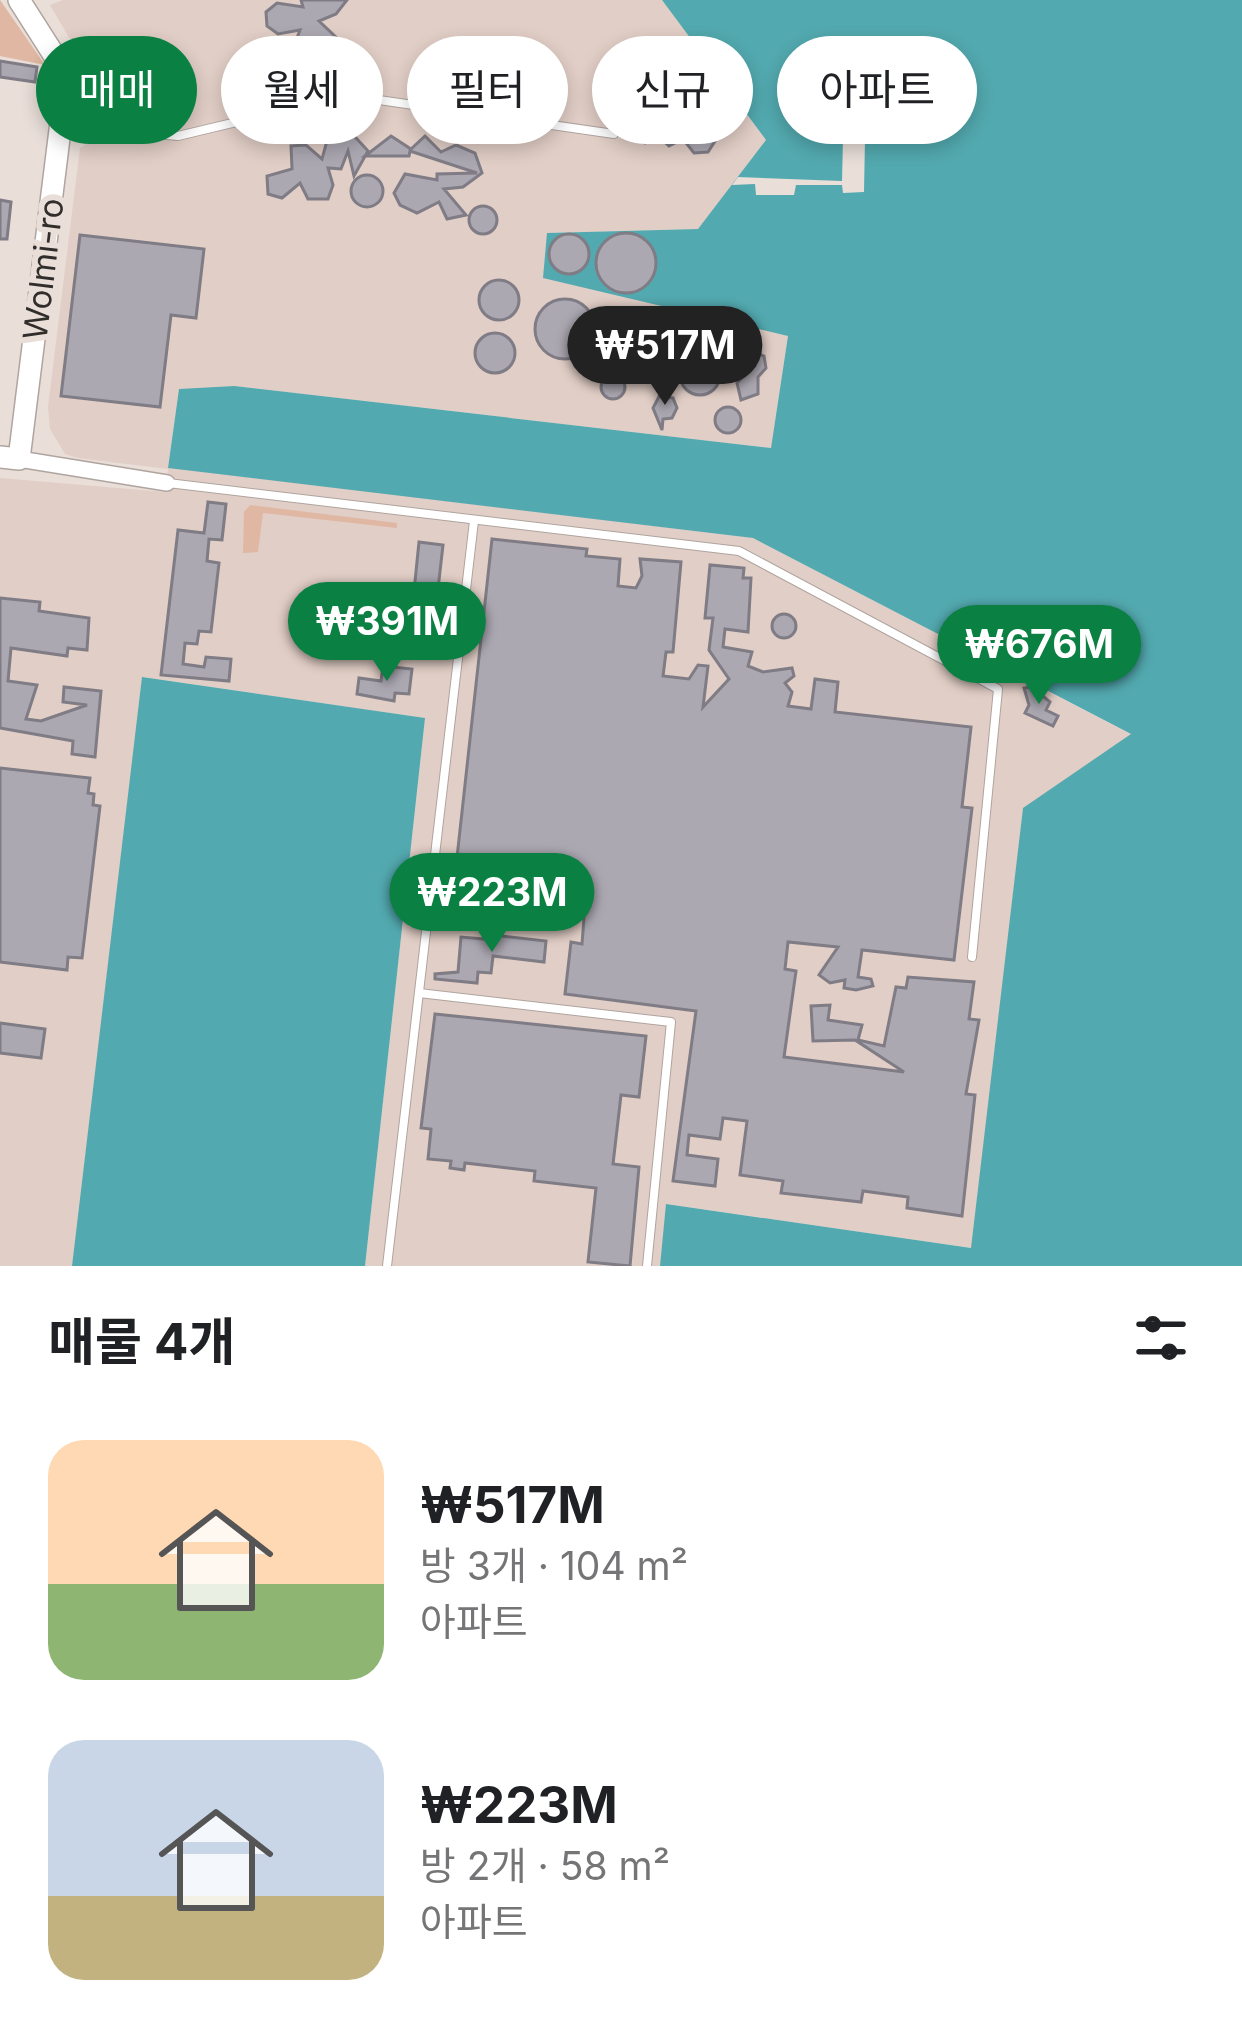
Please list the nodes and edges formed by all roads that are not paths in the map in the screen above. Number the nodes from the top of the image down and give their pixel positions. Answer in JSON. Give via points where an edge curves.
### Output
{"nodes":[{"id":1,"x":19,"y":0,"type":"edge"},
{"id":2,"x":42,"y":36,"type":"edge"},
{"id":3,"x":197,"y":131,"type":"edge"},
{"id":4,"x":592,"y":131,"type":"edge"},
{"id":5,"x":58,"y":144,"type":"edge"},
{"id":6,"x":9,"y":458,"type":"edge"},
{"id":7,"x":167,"y":482,"type":"joint"},
{"id":8,"x":474,"y":521,"type":"junction"},
{"id":9,"x":972,"y":957,"type":"dead end"},
{"id":10,"x":419,"y":993,"type":"junction"},
{"id":11,"x":387,"y":1266,"type":"edge"},
{"id":12,"x":647,"y":1266,"type":"edge"}],
"edges":[{"from":1,"to":2,"type":"main road","name":"Wolmi-ro"},
{"from":3,"to":4,"type":"lane","via":[[372,99]]},
{"from":5,"to":6,"type":"main road","name":"Wolmi-ro"},
{"from":6,"to":7,"type":"street"},
{"from":7,"to":8,"type":"lane"},
{"from":8,"to":9,"type":"lane","via":[[740,551],[998,689]]},
{"from":8,"to":10,"type":"lane"},
{"from":10,"to":11,"type":"lane"},
{"from":10,"to":12,"type":"lane","via":[[671,1022]]}]}
